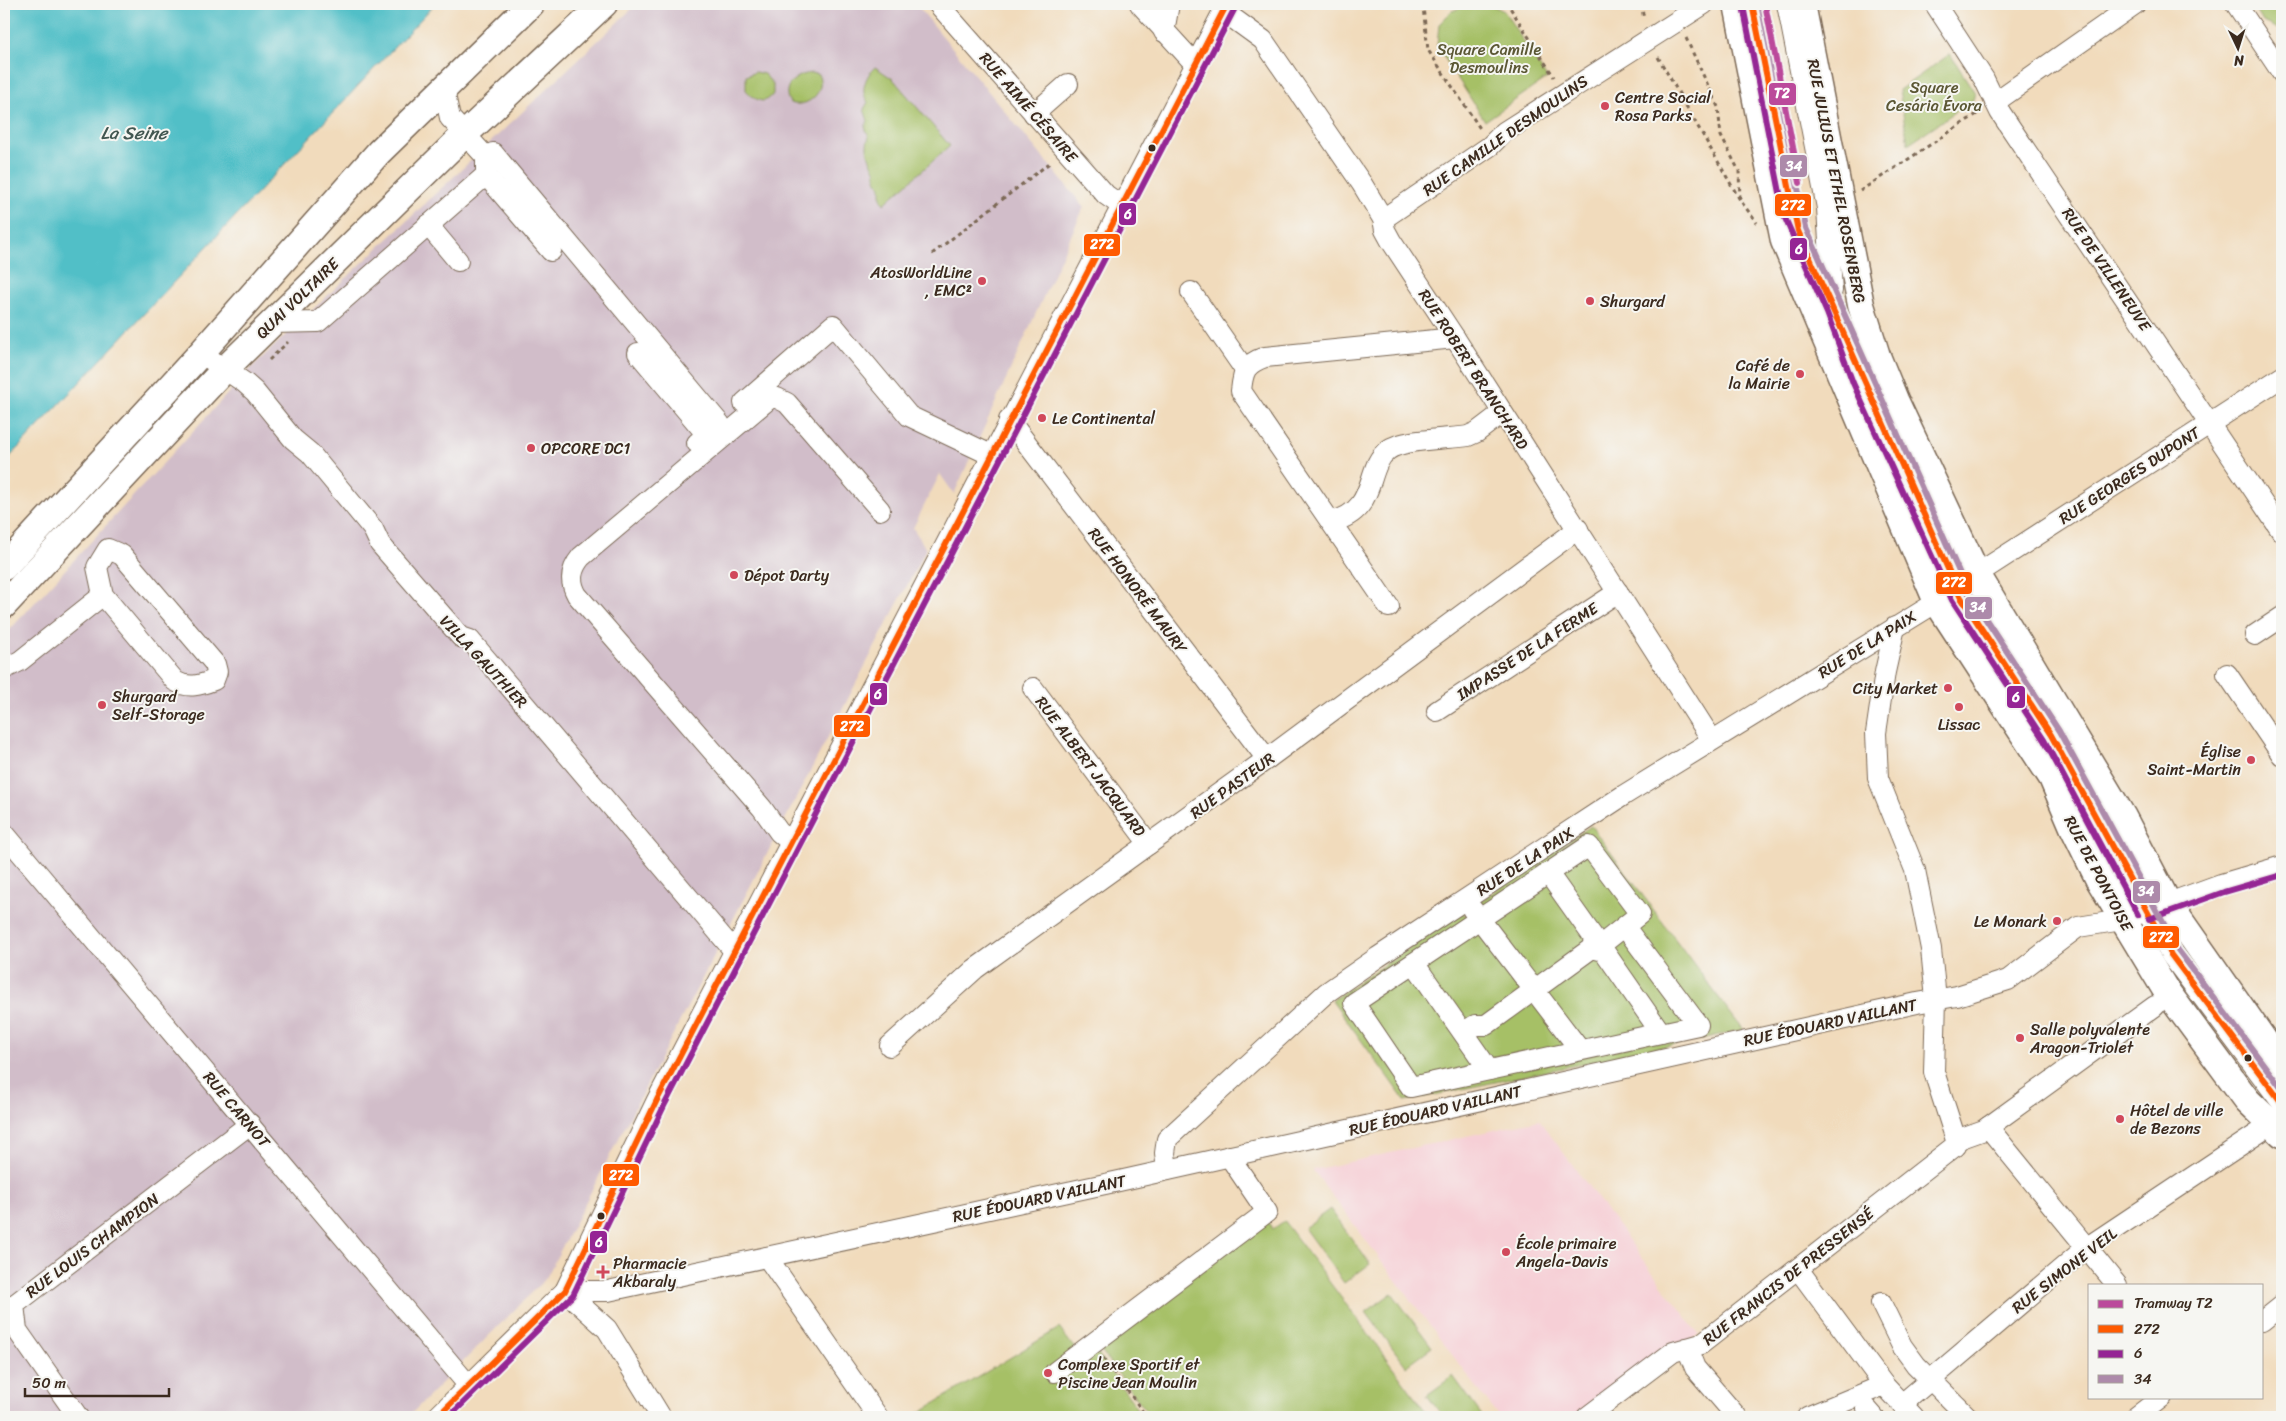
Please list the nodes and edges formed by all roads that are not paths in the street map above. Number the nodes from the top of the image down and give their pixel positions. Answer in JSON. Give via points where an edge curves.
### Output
{"nodes":[{"id":1,"x":531,"y":4,"type":"edge"},
{"id":2,"x":604,"y":4,"type":"edge"},
{"id":3,"x":938,"y":4,"type":"edge"},
{"id":4,"x":1140,"y":4,"type":"edge"},
{"id":5,"x":1169,"y":4,"type":"edge"},
{"id":6,"x":1704,"y":4,"type":"edge"},
{"id":7,"x":1737,"y":4,"type":"edge"},
{"id":8,"x":1752,"y":4,"type":"edge"},
{"id":9,"x":1787,"y":4,"type":"edge"},
{"id":10,"x":1802,"y":4,"type":"edge"},
{"id":11,"x":1935,"y":4,"type":"edge"},
{"id":12,"x":2135,"y":4,"type":"edge"},
{"id":13,"x":2236,"y":4,"type":"edge"},
{"id":14,"x":1225,"y":8,"type":"edge"},
{"id":15,"x":1164,"y":32,"type":"junction"},
{"id":16,"x":1195,"y":64,"type":"junction"},
{"id":17,"x":2281,"y":68,"type":"edge"},
{"id":18,"x":1068,"y":84,"type":"dead end"},
{"id":19,"x":444,"y":90,"type":"junction"},
{"id":20,"x":1995,"y":102,"type":"junction"},
{"id":21,"x":1034,"y":114,"type":"junction"},
{"id":22,"x":464,"y":135,"type":"junction"},
{"id":23,"x":493,"y":153,"type":"dead end"},
{"id":24,"x":486,"y":175,"type":"junction"},
{"id":25,"x":1122,"y":206,"type":"junction"},
{"id":26,"x":1383,"y":219,"type":"junction"},
{"id":27,"x":428,"y":225,"type":"junction"},
{"id":28,"x":551,"y":251,"type":"dead end"},
{"id":29,"x":458,"y":261,"type":"dead end"},
{"id":30,"x":1192,"y":292,"type":"dead end"},
{"id":31,"x":1835,"y":310,"type":"junction"},
{"id":32,"x":272,"y":323,"type":"junction"},
{"id":33,"x":1455,"y":338,"type":"junction"},
{"id":34,"x":201,"y":353,"type":"junction"},
{"id":35,"x":638,"y":353,"type":"dead end"},
{"id":36,"x":224,"y":370,"type":"junction"},
{"id":37,"x":1245,"y":370,"type":"junction"},
{"id":38,"x":2282,"y":377,"type":"edge"},
{"id":39,"x":1502,"y":413,"type":"junction"},
{"id":40,"x":1009,"y":420,"type":"junction"},
{"id":41,"x":2211,"y":422,"type":"junction"},
{"id":42,"x":708,"y":434,"type":"junction"},
{"id":43,"x":991,"y":455,"type":"junction"},
{"id":44,"x":880,"y":510,"type":"dead end"},
{"id":45,"x":1331,"y":522,"type":"junction"},
{"id":46,"x":1578,"y":530,"type":"junction"},
{"id":47,"x":2282,"y":532,"type":"edge"},
{"id":48,"x":4,"y":567,"type":"edge"},
{"id":49,"x":1976,"y":574,"type":"junction"},
{"id":50,"x":1618,"y":592,"type":"junction"},
{"id":51,"x":103,"y":595,"type":"junction"},
{"id":52,"x":1937,"y":602,"type":"junction"},
{"id":53,"x":4,"y":605,"type":"edge"},
{"id":54,"x":1389,"y":607,"type":"dead end"},
{"id":55,"x":2282,"y":617,"type":"edge"},
{"id":56,"x":1895,"y":626,"type":"junction"},
{"id":57,"x":2256,"y":635,"type":"dead end"},
{"id":58,"x":4,"y":669,"type":"edge"},
{"id":59,"x":2228,"y":674,"type":"dead end"},
{"id":60,"x":1032,"y":688,"type":"dead end"},
{"id":61,"x":1437,"y":711,"type":"dead end"},
{"id":62,"x":1712,"y":740,"type":"junction"},
{"id":63,"x":2282,"y":755,"type":"edge"},
{"id":64,"x":1267,"y":759,"type":"junction"},
{"id":65,"x":4,"y":833,"type":"edge"},
{"id":66,"x":792,"y":843,"type":"junction"},
{"id":67,"x":1149,"y":844,"type":"junction"},
{"id":68,"x":2282,"y":866,"type":"edge"},
{"id":69,"x":1548,"y":873,"type":"junction"},
{"id":70,"x":1466,"y":900,"type":"junction"},
{"id":71,"x":2157,"y":907,"type":"junction"},
{"id":72,"x":1480,"y":919,"type":"junction"},
{"id":73,"x":2122,"y":920,"type":"junction"},
{"id":74,"x":1625,"y":927,"type":"junction"},
{"id":75,"x":1599,"y":944,"type":"junction"},
{"id":76,"x":735,"y":952,"type":"junction"},
{"id":77,"x":1414,"y":963,"type":"junction"},
{"id":78,"x":1534,"y":990,"type":"junction"},
{"id":79,"x":2160,"y":997,"type":"junction"},
{"id":80,"x":1936,"y":999,"type":"junction"},
{"id":81,"x":1464,"y":1032,"type":"junction"},
{"id":82,"x":1662,"y":1033,"type":"junction"},
{"id":83,"x":890,"y":1046,"type":"dead end"},
{"id":84,"x":1580,"y":1050,"type":"junction"},
{"id":85,"x":2282,"y":1066,"type":"edge"},
{"id":86,"x":1489,"y":1070,"type":"junction"},
{"id":87,"x":2282,"y":1103,"type":"edge"},
{"id":88,"x":250,"y":1124,"type":"junction"},
{"id":89,"x":1988,"y":1127,"type":"junction"},
{"id":90,"x":2271,"y":1133,"type":"edge"},
{"id":91,"x":1956,"y":1140,"type":"junction"},
{"id":92,"x":1229,"y":1156,"type":"junction"},
{"id":93,"x":1167,"y":1170,"type":"junction"},
{"id":94,"x":2086,"y":1248,"type":"junction"},
{"id":95,"x":768,"y":1257,"type":"junction"},
{"id":96,"x":1798,"y":1269,"type":"junction"},
{"id":97,"x":2116,"y":1284,"type":"edge"},
{"id":98,"x":565,"y":1292,"type":"junction"},
{"id":99,"x":1881,"y":1303,"type":"dead end"},
{"id":100,"x":2282,"y":1305,"type":"edge"},
{"id":101,"x":2264,"y":1319,"type":"edge"},
{"id":102,"x":1687,"y":1348,"type":"junction"},
{"id":103,"x":1056,"y":1372,"type":"dead end"},
{"id":104,"x":1930,"y":1380,"type":"junction"},
{"id":105,"x":1884,"y":1385,"type":"junction"},
{"id":106,"x":469,"y":1386,"type":"junction"},
{"id":107,"x":2161,"y":1398,"type":"edge"},
{"id":108,"x":1908,"y":1410,"type":"edge"},
{"id":109,"x":78,"y":1417,"type":"edge"},
{"id":110,"x":437,"y":1417,"type":"edge"},
{"id":111,"x":661,"y":1417,"type":"edge"},
{"id":112,"x":878,"y":1417,"type":"edge"},
{"id":113,"x":1588,"y":1417,"type":"edge"},
{"id":114,"x":1737,"y":1417,"type":"edge"},
{"id":115,"x":1807,"y":1417,"type":"edge"},
{"id":116,"x":1968,"y":1417,"type":"edge"},
{"id":117,"x":2136,"y":1417,"type":"edge"}],
"edges":[{"from":1,"to":19,"type":"main road","name":"QUAI VOLTAIRE"},
{"from":2,"to":22,"type":"main road","name":"QUAI VOLTAIRE"},
{"from":3,"to":21,"type":"street","name":"RUE AIMÉ CÉSAIRE"},
{"from":4,"to":15,"type":"street"},
{"from":5,"to":15,"type":"street"},
{"from":6,"to":26,"type":"street","name":"RUE CAMILLE DESMOULINS","via":[[1504,132],[1490,146]]},
{"from":7,"to":52,"type":"main road","name":"RUE DE PONTOISE","via":[[1781,230],[1796,274]]},
{"from":8,"to":31,"type":"street","via":[[1793,215]]},
{"from":9,"to":31,"type":"street","via":[[1827,208]]},
{"from":10,"to":49,"type":"main road","name":"RUE JULIUS ET ETHEL ROSENBERG","via":[[1854,270],[1877,356]]},
{"from":11,"to":20,"type":"street","name":"RUE DE VILLENEUVE","via":[[1984,79]]},
{"from":12,"to":20,"type":"street"},
{"from":13,"to":17,"type":"street"},
{"from":14,"to":16,"type":"street"},
{"from":14,"to":26,"type":"street","name":"RUE ROBERT BRANCHARD","via":[[1263,40]]},
{"from":15,"to":16,"type":"street"},
{"from":16,"to":25,"type":"street"},
{"from":18,"to":21,"type":"street"},
{"from":19,"to":22,"type":"street","via":[[450,118]]},
{"from":19,"to":34,"type":"main road","name":"QUAI VOLTAIRE","via":[[379,152]]},
{"from":20,"to":41,"type":"street","name":"RUE DE VILLENEUVE"},
{"from":21,"to":25,"type":"street","name":"RUE AIMÉ CÉSAIRE","via":[[1106,195]]},
{"from":22,"to":24,"type":"street","via":[[486,157]]},
{"from":22,"to":32,"type":"main road","name":"QUAI VOLTAIRE"},
{"from":23,"to":42,"type":"street"},
{"from":24,"to":27,"type":"street"},
{"from":24,"to":28,"type":"street"},
{"from":25,"to":40,"type":"street"},
{"from":26,"to":33,"type":"street","name":"RUE ROBERT BRANCHARD","via":[[1391,241]]},
{"from":27,"to":29,"type":"street"},
{"from":27,"to":32,"type":"street","via":[[318,322]]},
{"from":30,"to":37,"type":"street"},
{"from":31,"to":71,"type":"street","via":[[1861,379],[1960,596]]},
{"from":32,"to":36,"type":"main road","name":"QUAI VOLTAIRE"},
{"from":33,"to":37,"type":"street","via":[[1265,357],[1253,361]]},
{"from":33,"to":39,"type":"street","name":"RUE ROBERT BRANCHARD"},
{"from":34,"to":36,"type":"street","name":"VILLA GAUTHIER"},
{"from":34,"to":48,"type":"main road","name":"QUAI VOLTAIRE"},
{"from":35,"to":42,"type":"street"},
{"from":36,"to":53,"type":"main road","name":"QUAI VOLTAIRE"},
{"from":36,"to":76,"type":"street","name":"VILLA GAUTHIER","via":[[245,383],[310,454],[373,529],[380,544],[461,637],[470,640]]},
{"from":37,"to":45,"type":"street","via":[[1241,391]]},
{"from":38,"to":41,"type":"street","name":"RUE GEORGES DUPONT"},
{"from":39,"to":45,"type":"street","via":[[1468,436],[1407,443],[1388,450],[1366,498],[1339,520]]},
{"from":39,"to":46,"type":"street","name":"RUE ROBERT BRANCHARD"},
{"from":40,"to":43,"type":"street"},
{"from":40,"to":64,"type":"street","name":"RUE HONORÉ MAURY"},
{"from":41,"to":47,"type":"street","name":"RUE DE VILLENEUVE"},
{"from":41,"to":49,"type":"street","name":"RUE GEORGES DUPONT"},
{"from":42,"to":43,"type":"street","via":[[833,326],[909,416]]},
{"from":43,"to":66,"type":"street"},
{"from":44,"to":66,"type":"street","via":[[787,403],[770,398],[581,557],[572,574],[577,595]]},
{"from":45,"to":54,"type":"street"},
{"from":46,"to":50,"type":"street","name":"RUE ROBERT BRANCHARD"},
{"from":46,"to":64,"type":"street","name":"RUE PASTEUR"},
{"from":49,"to":71,"type":"main road","via":[[2123,817]]},
{"from":50,"to":61,"type":"street","name":"IMPASSE DE LA FERME"},
{"from":50,"to":62,"type":"street","name":"RUE ROBERT BRANCHARD"},
{"from":51,"to":51,"type":"street","via":[[175,681],[194,686],[214,680],[218,672],[215,664],[122,555],[108,550],[96,567]]},
{"from":51,"to":58,"type":"street","via":[[20,661]]},
{"from":52,"to":56,"type":"street","name":"RUE DE LA PAIX"},
{"from":52,"to":73,"type":"main road","name":"RUE DE PONTOISE","via":[[2052,778],[2072,827]]},
{"from":55,"to":57,"type":"street"},
{"from":56,"to":62,"type":"street","name":"RUE DE LA PAIX"},
{"from":56,"to":80,"type":"street","via":[[1876,733],[1878,778],[1915,870],[1931,949]]},
{"from":59,"to":63,"type":"street"},
{"from":60,"to":67,"type":"street","name":"RUE ALBERT JACQUARD"},
{"from":62,"to":70,"type":"street","name":"RUE DE LA PAIX"},
{"from":64,"to":67,"type":"street","name":"RUE PASTEUR"},
{"from":65,"to":88,"type":"street","name":"RUE CARNOT"},
{"from":66,"to":76,"type":"street"},
{"from":67,"to":83,"type":"street","name":"RUE PASTEUR","via":[[975,969]]},
{"from":68,"to":71,"type":"street","name":"RUE ÉDOUARD VAILLANT"},
{"from":69,"to":72,"type":"street"},
{"from":69,"to":74,"type":"street","via":[[1589,846],[1640,914]]},
{"from":69,"to":75,"type":"street"},
{"from":70,"to":72,"type":"street"},
{"from":70,"to":93,"type":"street","name":"RUE DE LA PAIX","via":[[1326,993],[1167,1139]]},
{"from":71,"to":73,"type":"street","name":"RUE ÉDOUARD VAILLANT"},
{"from":71,"to":85,"type":"main road"},
{"from":71,"to":87,"type":"street","via":[[2185,975]]},
{"from":72,"to":77,"type":"street"},
{"from":72,"to":78,"type":"street"},
{"from":73,"to":79,"type":"main road","name":"RUE DE PONTOISE"},
{"from":73,"to":80,"type":"street","name":"RUE ÉDOUARD VAILLANT","via":[[2078,927],[2008,980]]},
{"from":74,"to":75,"type":"street"},
{"from":74,"to":82,"type":"street","via":[[1698,1025]]},
{"from":75,"to":78,"type":"street"},
{"from":75,"to":82,"type":"street"},
{"from":76,"to":98,"type":"street","via":[[658,1100]]},
{"from":77,"to":81,"type":"street"},
{"from":77,"to":86,"type":"street","via":[[1354,1003],[1411,1087]]},
{"from":78,"to":81,"type":"street","via":[[1486,1025],[1475,1025]]},
{"from":78,"to":84,"type":"street"},
{"from":79,"to":89,"type":"street","name":"RUE FRANCIS DE PRESSENSÉ"},
{"from":79,"to":90,"type":"main road","name":"RUE DE PONTOISE"},
{"from":80,"to":91,"type":"street","via":[[1934,1072]]},
{"from":80,"to":92,"type":"street","name":"RUE ÉDOUARD VAILLANT"},
{"from":81,"to":86,"type":"street"},
{"from":82,"to":84,"type":"street"},
{"from":84,"to":86,"type":"street"},
{"from":88,"to":106,"type":"street","name":"RUE CARNOT"},
{"from":88,"to":109,"type":"street","name":"RUE LOUIS CHAMPION","via":[[14,1305],[17,1330]]},
{"from":89,"to":91,"type":"street","name":"RUE FRANCIS DE PRESSENSÉ"},
{"from":89,"to":94,"type":"street"},
{"from":90,"to":94,"type":"street","name":"RUE SIMONE VEIL"},
{"from":91,"to":96,"type":"street","name":"RUE FRANCIS DE PRESSENSÉ","via":[[1954,1146]]},
{"from":92,"to":93,"type":"street","name":"RUE ÉDOUARD VAILLANT"},
{"from":92,"to":103,"type":"street","via":[[1267,1212]]},
{"from":93,"to":95,"type":"street","name":"RUE ÉDOUARD VAILLANT"},
{"from":94,"to":97,"type":"street"},
{"from":94,"to":104,"type":"street","name":"RUE SIMONE VEIL"},
{"from":95,"to":98,"type":"street","name":"RUE ÉDOUARD VAILLANT","via":[[608,1291]]},
{"from":95,"to":112,"type":"street"},
{"from":96,"to":102,"type":"street","name":"RUE FRANCIS DE PRESSENSÉ","via":[[1701,1344]]},
{"from":96,"to":105,"type":"street"},
{"from":98,"to":106,"type":"street"},
{"from":98,"to":111,"type":"street","via":[[606,1329]]},
{"from":99,"to":104,"type":"street","via":[[1902,1346]]},
{"from":100,"to":101,"type":"street"},
{"from":102,"to":113,"type":"street","name":"RUE FRANCIS DE PRESSENSÉ","via":[[1673,1352]]},
{"from":102,"to":114,"type":"street","via":[[1695,1368]]},
{"from":104,"to":108,"type":"street","name":"RUE SIMONE VEIL"},
{"from":104,"to":116,"type":"street"},
{"from":105,"to":108,"type":"street"},
{"from":105,"to":115,"type":"street"},
{"from":106,"to":110,"type":"street"},
{"from":107,"to":117,"type":"street"}]}
